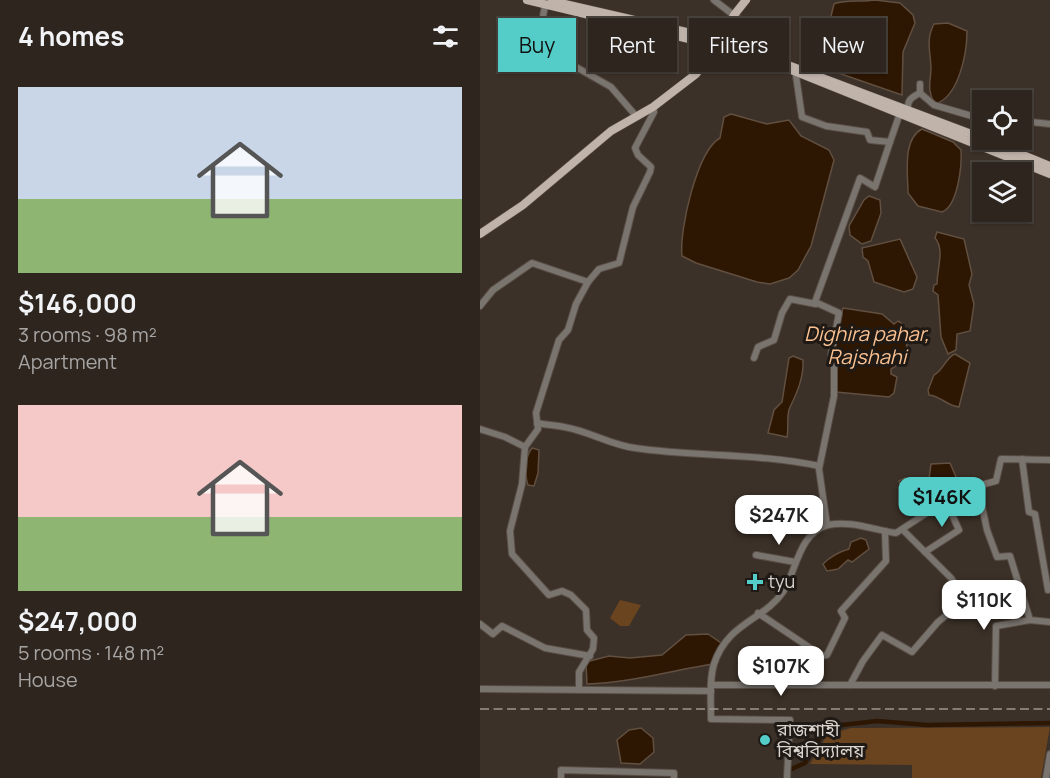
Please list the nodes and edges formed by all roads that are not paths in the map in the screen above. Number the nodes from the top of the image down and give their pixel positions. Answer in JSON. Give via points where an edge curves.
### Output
{"nodes":[{"id":1,"x":527,"y":0,"type":"edge"},
{"id":2,"x":714,"y":0,"type":"edge"},
{"id":3,"x":746,"y":0,"type":"edge"},
{"id":4,"x":546,"y":2,"type":"edge"},
{"id":5,"x":734,"y":15,"type":"junction"},
{"id":6,"x":732,"y":18,"type":"edge"},
{"id":7,"x":738,"y":18,"type":"edge"},
{"id":8,"x":689,"y":36,"type":"edge"},
{"id":9,"x":789,"y":65,"type":"edge"},
{"id":10,"x":789,"y":67,"type":"edge"},
{"id":11,"x":795,"y":69,"type":"junction"},
{"id":12,"x":697,"y":72,"type":"edge"},
{"id":13,"x":920,"y":84,"type":"dead end"},
{"id":14,"x":920,"y":93,"type":"junction"},
{"id":15,"x":653,"y":107,"type":"junction"},
{"id":16,"x":908,"y":109,"type":"junction"},
{"id":17,"x":900,"y":113,"type":"junction"},
{"id":18,"x":636,"y":116,"type":"junction"},
{"id":19,"x":972,"y":116,"type":"edge"},
{"id":20,"x":1032,"y":122,"type":"edge"},
{"id":21,"x":1050,"y":124,"type":"edge"},
{"id":22,"x":972,"y":134,"type":"edge"},
{"id":23,"x":890,"y":142,"type":"junction"},
{"id":24,"x":1011,"y":150,"type":"edge"},
{"id":25,"x":1050,"y":166,"type":"edge"},
{"id":26,"x":1050,"y":174,"type":"edge"},
{"id":27,"x":480,"y":234,"type":"edge"},
{"id":28,"x":588,"y":282,"type":"junction"},
{"id":29,"x":816,"y":304,"type":"junction"},
{"id":30,"x":480,"y":306,"type":"edge"},
{"id":31,"x":754,"y":358,"type":"dead end"},
{"id":32,"x":537,"y":423,"type":"junction"},
{"id":33,"x":480,"y":429,"type":"edge"},
{"id":34,"x":525,"y":447,"type":"junction"},
{"id":35,"x":1022,"y":459,"type":"junction"},
{"id":36,"x":1050,"y":460,"type":"edge"},
{"id":37,"x":819,"y":465,"type":"junction"},
{"id":38,"x":978,"y":487,"type":"junction"},
{"id":39,"x":945,"y":499,"type":"junction"},
{"id":40,"x":827,"y":525,"type":"junction"},
{"id":41,"x":903,"y":530,"type":"junction"},
{"id":42,"x":885,"y":531,"type":"junction"},
{"id":43,"x":926,"y":552,"type":"junction"},
{"id":44,"x":756,"y":555,"type":"dead end"},
{"id":45,"x":795,"y":562,"type":"junction"},
{"id":46,"x":1048,"y":590,"type":"dead end"},
{"id":47,"x":758,"y":613,"type":"junction"},
{"id":48,"x":1030,"y":620,"type":"junction"},
{"id":49,"x":1050,"y":622,"type":"edge"},
{"id":50,"x":480,"y":624,"type":"edge"},
{"id":51,"x":590,"y":656,"type":"junction"},
{"id":52,"x":850,"y":685,"type":"junction"},
{"id":53,"x":1050,"y":685,"type":"edge"},
{"id":54,"x":994,"y":686,"type":"junction"},
{"id":55,"x":712,"y":688,"type":"junction"},
{"id":56,"x":480,"y":689,"type":"edge"},
{"id":57,"x":579,"y":690,"type":"junction"},
{"id":58,"x":1050,"y":754,"type":"edge"},
{"id":59,"x":561,"y":778,"type":"edge"},
{"id":60,"x":674,"y":778,"type":"edge"},
{"id":61,"x":787,"y":778,"type":"edge"},
{"id":62,"x":1046,"y":778,"type":"edge"}],
"edges":[{"from":1,"to":4,"type":"main road"},
{"from":2,"to":5,"type":"street"},
{"from":3,"to":5,"type":"main road"},
{"from":4,"to":8,"type":"main road"},
{"from":4,"to":18,"type":"street","via":[[543,31],[548,51],[611,87]]},
{"from":5,"to":6,"type":"main road"},
{"from":5,"to":7,"type":"street"},
{"from":9,"to":11,"type":"main road"},
{"from":10,"to":11,"type":"main road"},
{"from":11,"to":16,"type":"main road"},
{"from":11,"to":17,"type":"main road"},
{"from":11,"to":23,"type":"street","via":[[802,117],[826,126],[867,132],[870,140]]},
{"from":12,"to":15,"type":"main road"},
{"from":13,"to":14,"type":"street"},
{"from":14,"to":16,"type":"street","via":[[908,103]]},
{"from":14,"to":19,"type":"street","via":[[934,105]]},
{"from":15,"to":18,"type":"main road"},
{"from":15,"to":28,"type":"street","via":[[635,148],[651,170],[633,207],[618,263],[598,269]]},
{"from":16,"to":22,"type":"main road"},
{"from":17,"to":23,"type":"street"},
{"from":17,"to":26,"type":"main road"},
{"from":18,"to":27,"type":"main road","via":[[611,132],[523,206]]},
{"from":20,"to":21,"type":"street"},
{"from":23,"to":29,"type":"street","via":[[875,187],[860,178]]},
{"from":24,"to":25,"type":"main road"},
{"from":28,"to":30,"type":"street","via":[[532,263],[493,290]]},
{"from":28,"to":32,"type":"street","via":[[568,330],[559,340],[536,413]]},
{"from":29,"to":31,"type":"street","via":[[790,299],[774,340],[758,347]]},
{"from":29,"to":37,"type":"street","via":[[839,313],[831,355],[834,396]]},
{"from":32,"to":34,"type":"street","via":[[538,429]]},
{"from":32,"to":37,"type":"street","via":[[565,427],[609,444],[636,449],[768,456]]},
{"from":33,"to":34,"type":"street"},
{"from":34,"to":51,"type":"street","via":[[522,484],[510,531],[512,554],[549,595],[562,591],[585,610],[587,630],[594,638]]},
{"from":35,"to":36,"type":"street"},
{"from":35,"to":38,"type":"street","via":[[1001,459],[996,481]]},
{"from":35,"to":46,"type":"street","via":[[1029,512],[1035,514]]},
{"from":37,"to":40,"type":"street"},
{"from":38,"to":39,"type":"street"},
{"from":38,"to":48,"type":"street","via":[[997,557],[1010,556]]},
{"from":39,"to":41,"type":"street"},
{"from":39,"to":43,"type":"street","via":[[959,530]]},
{"from":40,"to":42,"type":"street","via":[[864,525]]},
{"from":40,"to":45,"type":"street","via":[[813,535]]},
{"from":41,"to":42,"type":"street"},
{"from":41,"to":43,"type":"street"},
{"from":42,"to":47,"type":"street","via":[[886,561],[841,611],[844,618],[827,655],[822,656]]},
{"from":43,"to":52,"type":"street","via":[[965,600],[938,622],[912,652],[882,635]]},
{"from":44,"to":45,"type":"street"},
{"from":45,"to":47,"type":"street","via":[[783,592]]},
{"from":47,"to":55,"type":"street","via":[[729,636],[714,664]]},
{"from":48,"to":49,"type":"street"},
{"from":48,"to":54,"type":"street","via":[[996,626]]},
{"from":50,"to":51,"type":"street","via":[[489,633],[502,626],[545,648]]},
{"from":51,"to":57,"type":"street","via":[[579,672]]},
{"from":52,"to":54,"type":"street"},
{"from":52,"to":55,"type":"street"},
{"from":53,"to":54,"type":"street"},
{"from":55,"to":57,"type":"street"},
{"from":55,"to":61,"type":"street","via":[[711,718],[790,720]]},
{"from":56,"to":57,"type":"street"},
{"from":58,"to":62,"type":"street"},
{"from":59,"to":60,"type":"street","via":[[561,770],[674,773]]}]}
